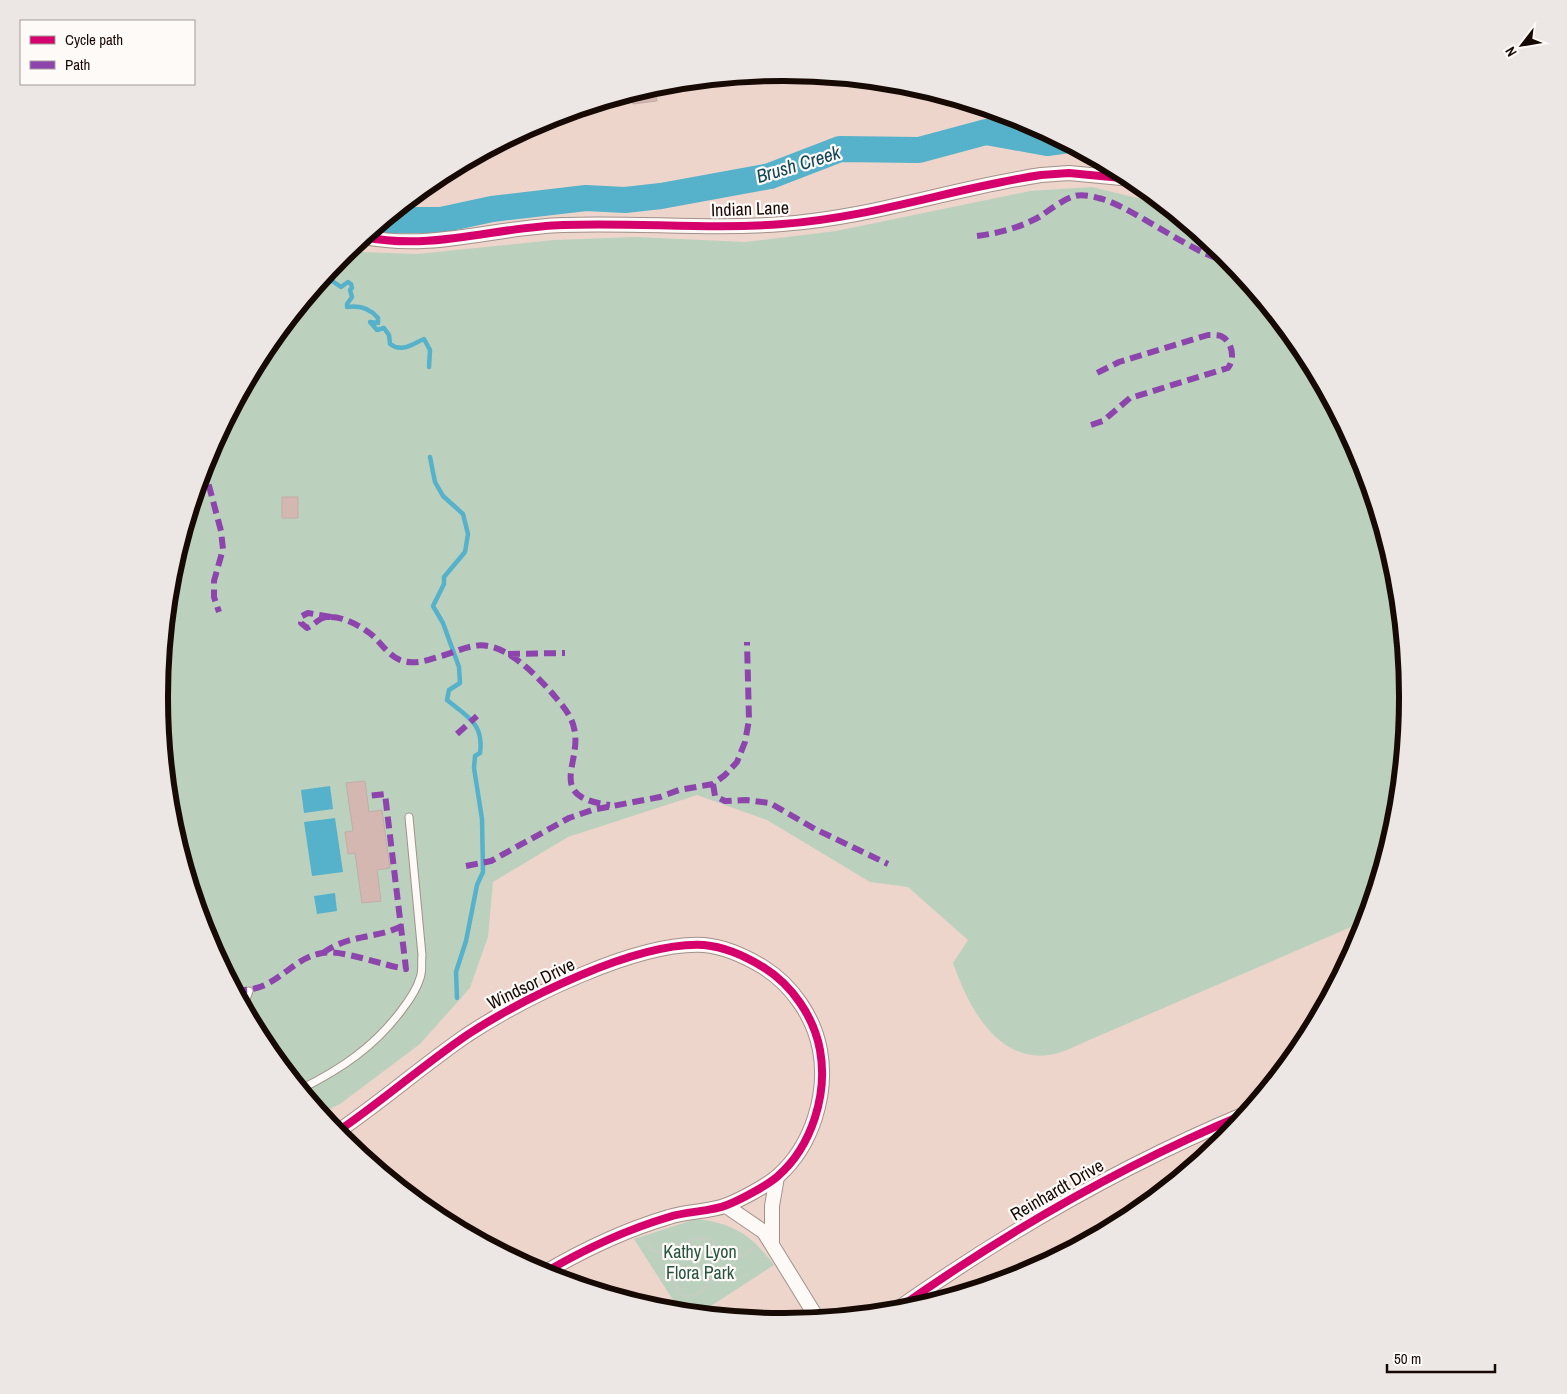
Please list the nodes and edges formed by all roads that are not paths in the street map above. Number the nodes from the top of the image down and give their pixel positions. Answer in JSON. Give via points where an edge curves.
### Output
{"nodes":[{"id":1,"x":1113,"y":177,"type":"edge"},
{"id":2,"x":374,"y":238,"type":"edge"},
{"id":3,"x":409,"y":817,"type":"dead end"},
{"id":4,"x":248,"y":991,"type":"dead end"},
{"id":5,"x":246,"y":998,"type":"edge"},
{"id":6,"x":307,"y":1086,"type":"edge"},
{"id":7,"x":1229,"y":1121,"type":"edge"},
{"id":8,"x":343,"y":1127,"type":"edge"},
{"id":9,"x":777,"y":1177,"type":"junction"},
{"id":10,"x":726,"y":1206,"type":"junction"},
{"id":11,"x":765,"y":1243,"type":"junction"},
{"id":12,"x":554,"y":1268,"type":"edge"},
{"id":13,"x":911,"y":1299,"type":"edge"},
{"id":14,"x":813,"y":1312,"type":"edge"}],
"edges":[{"from":1,"to":2,"type":"street","name":"Indian Lane","via":[[1041,174],[829,219],[782,224],[562,225],[454,240],[418,242]]},
{"from":3,"to":6,"type":"lane","via":[[422,955],[421,977],[386,1031],[364,1051]]},
{"from":4,"to":5,"type":"lane"},
{"from":7,"to":13,"type":"street","name":"Reinhardt Drive","via":[[1129,1167],[1063,1202]]},
{"from":8,"to":9,"type":"street","name":"Windsor Drive","via":[[455,1044],[524,1002],[589,972],[638,956],[684,945],[706,945],[732,951],[783,982],[799,1002],[815,1032],[822,1070],[816,1116],[806,1139]]},
{"from":9,"to":10,"type":"street","name":"Windsor Drive"},
{"from":9,"to":11,"type":"street"},
{"from":10,"to":11,"type":"street","via":[[764,1232]]},
{"from":10,"to":12,"type":"street","name":"Windsor Drive","via":[[670,1216],[636,1228]]},
{"from":11,"to":14,"type":"street"}]}
